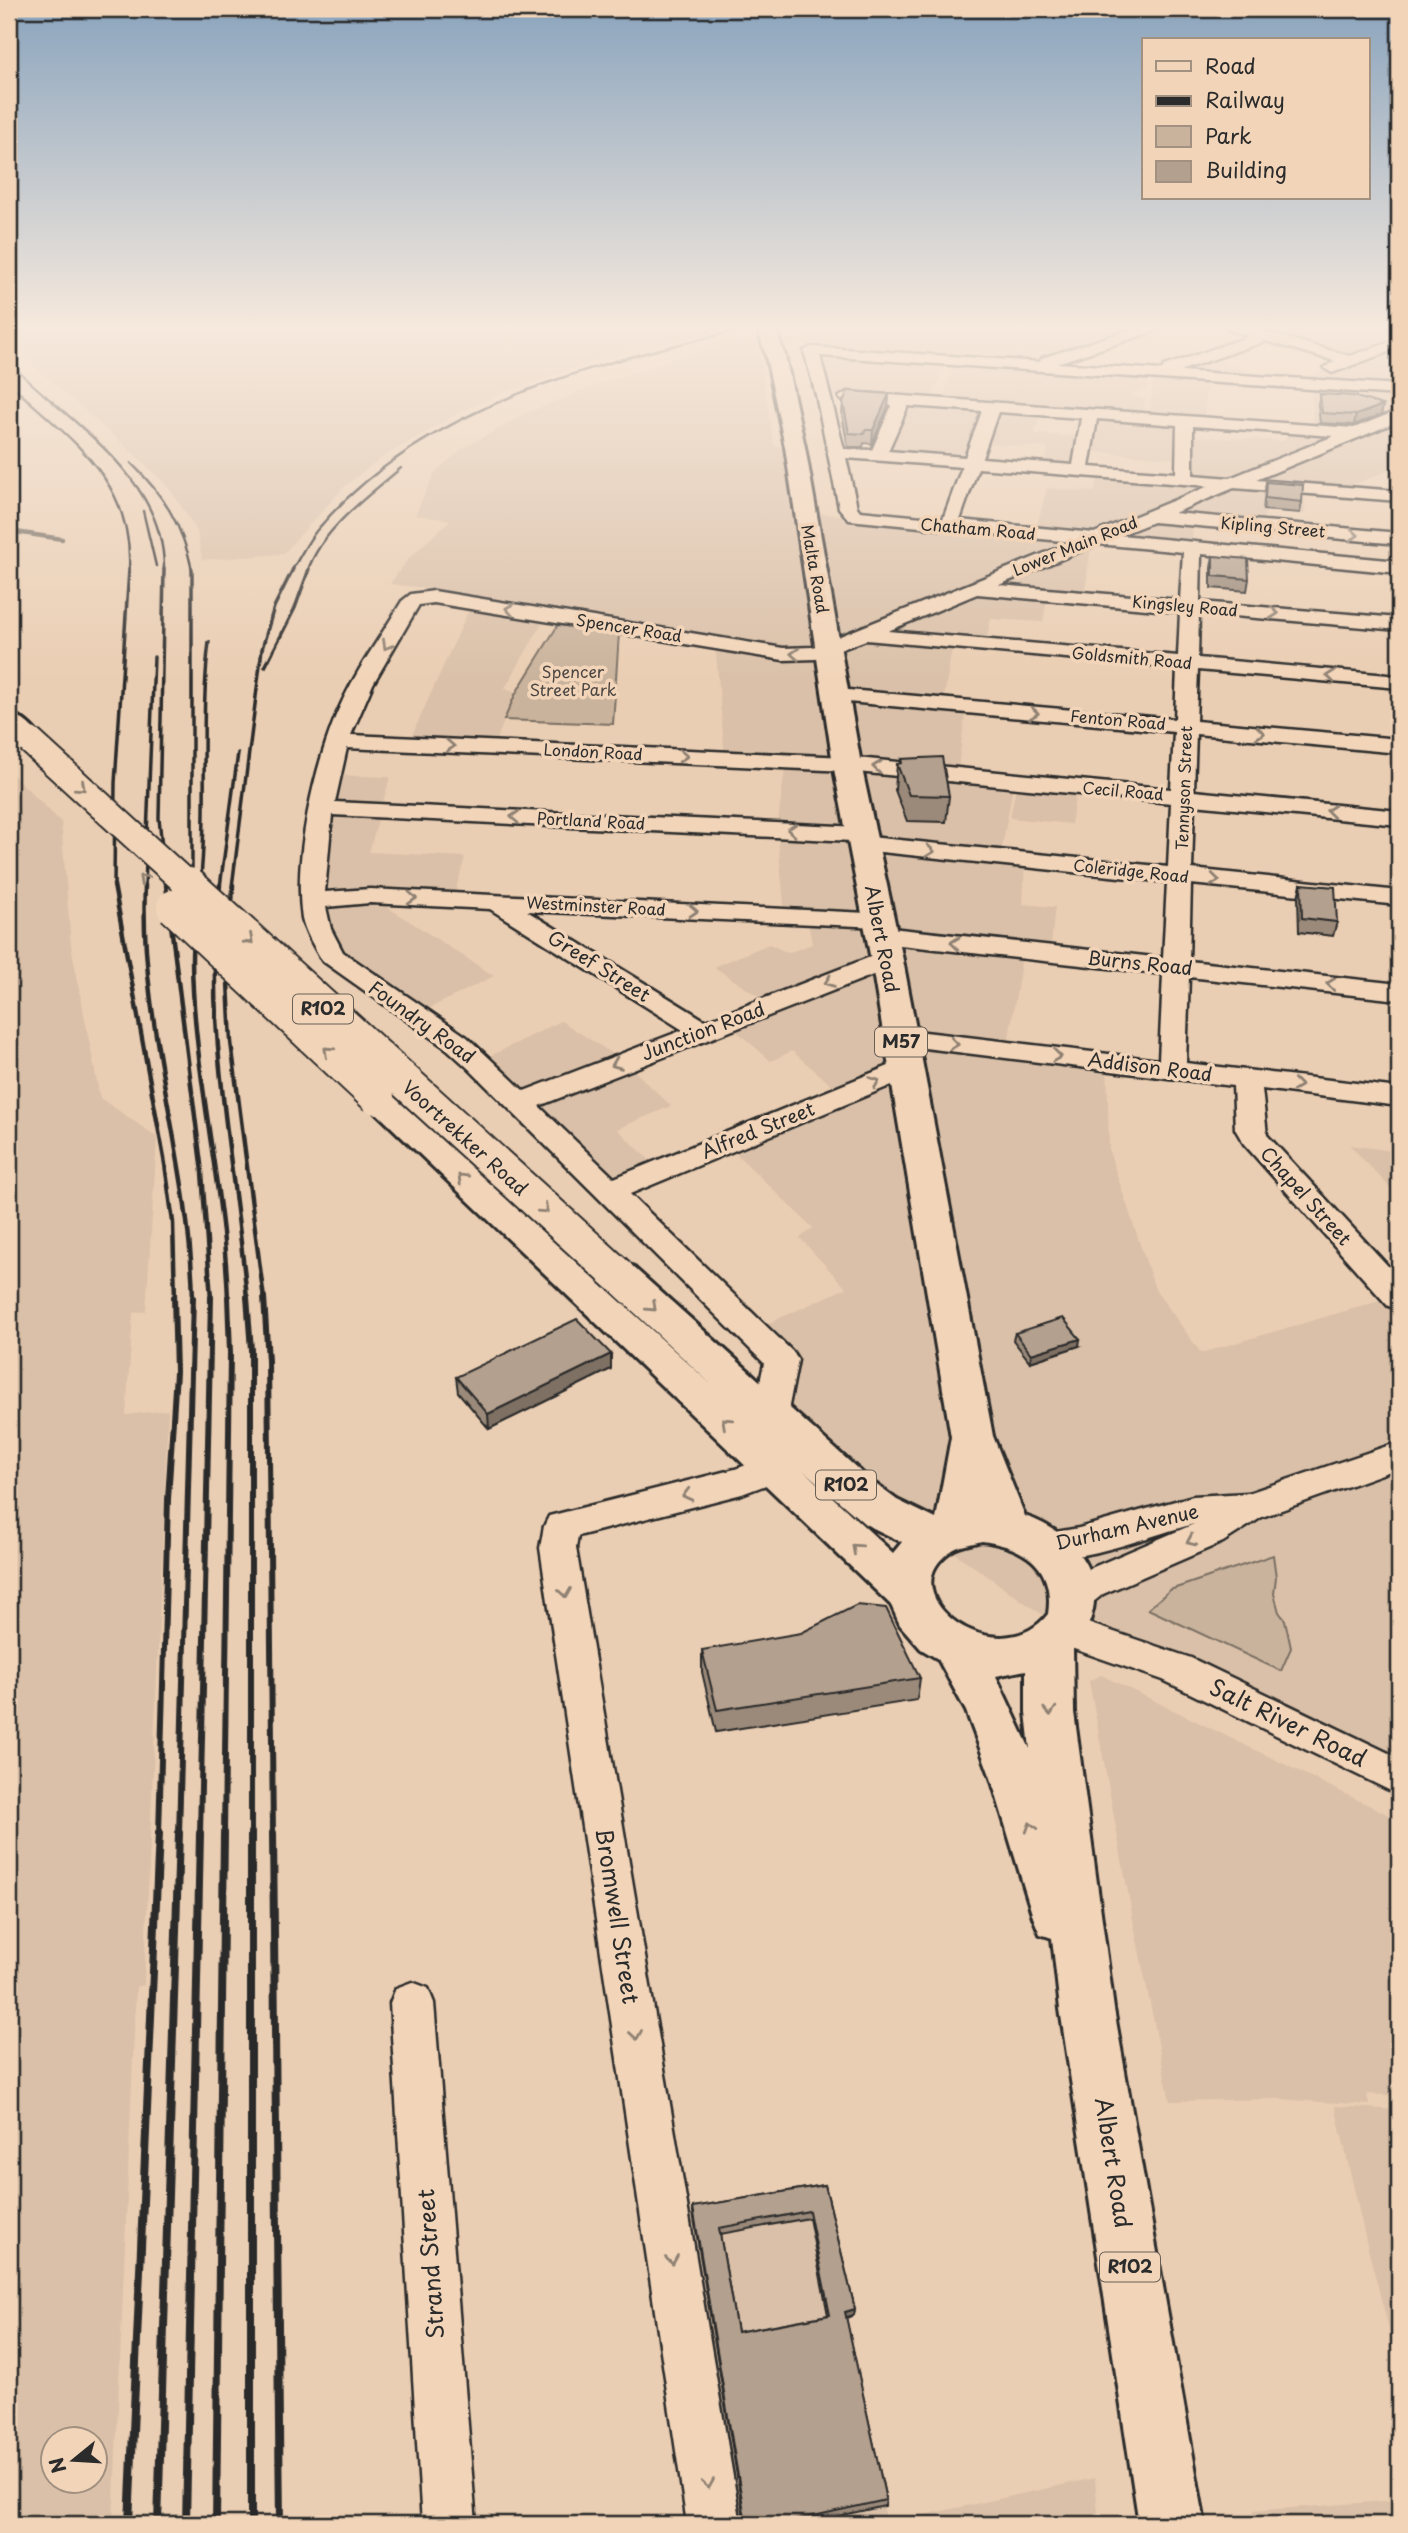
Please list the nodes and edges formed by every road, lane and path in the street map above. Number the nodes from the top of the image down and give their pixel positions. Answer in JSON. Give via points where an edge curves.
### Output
{"nodes":[{"id":1,"x":835,"y":445,"type":"edge"},
{"id":2,"x":882,"y":445,"type":"edge"},
{"id":3,"x":978,"y":445,"type":"edge"},
{"id":4,"x":1085,"y":445,"type":"edge"},
{"id":5,"x":1185,"y":445,"type":"edge"},
{"id":6,"x":1324,"y":445,"type":"edge"},
{"id":7,"x":795,"y":447,"type":"edge"},
{"id":8,"x":846,"y":453,"type":"dead end"},
{"id":9,"x":878,"y":455,"type":"junction"},
{"id":10,"x":972,"y":463,"type":"junction"},
{"id":11,"x":1080,"y":472,"type":"junction"},
{"id":12,"x":1184,"y":480,"type":"junction"},
{"id":13,"x":1234,"y":482,"type":"junction"},
{"id":14,"x":1399,"y":496,"type":"edge"},
{"id":15,"x":1147,"y":516,"type":"junction"},
{"id":16,"x":949,"y":526,"type":"junction"},
{"id":17,"x":1092,"y":539,"type":"junction"},
{"id":18,"x":1399,"y":539,"type":"edge"},
{"id":19,"x":1192,"y":548,"type":"junction"},
{"id":20,"x":1399,"y":566,"type":"edge"},
{"id":21,"x":972,"y":588,"type":"junction"},
{"id":22,"x":429,"y":596,"type":"joint"},
{"id":23,"x":1190,"y":606,"type":"junction"},
{"id":24,"x":1399,"y":624,"type":"edge"},
{"id":25,"x":865,"y":635,"type":"junction"},
{"id":26,"x":829,"y":649,"type":"junction"},
{"id":27,"x":1189,"y":663,"type":"junction"},
{"id":28,"x":1399,"y":682,"type":"edge"},
{"id":29,"x":836,"y":695,"type":"junction"},
{"id":30,"x":9,"y":721,"type":"edge"},
{"id":31,"x":1186,"y":727,"type":"junction"},
{"id":32,"x":340,"y":741,"type":"junction"},
{"id":33,"x":1399,"y":746,"type":"edge"},
{"id":34,"x":9,"y":753,"type":"edge"},
{"id":35,"x":847,"y":764,"type":"junction"},
{"id":36,"x":1184,"y":797,"type":"junction"},
{"id":37,"x":323,"y":808,"type":"junction"},
{"id":38,"x":1399,"y":817,"type":"edge"},
{"id":39,"x":861,"y":839,"type":"junction"},
{"id":40,"x":1181,"y":876,"type":"junction"},
{"id":41,"x":1399,"y":898,"type":"edge"},
{"id":42,"x":313,"y":901,"type":"junction"},
{"id":43,"x":495,"y":901,"type":"junction"},
{"id":44,"x":882,"y":938,"type":"junction"},
{"id":45,"x":1177,"y":967,"type":"junction"},
{"id":46,"x":1399,"y":992,"type":"edge"},
{"id":47,"x":703,"y":1031,"type":"junction"},
{"id":48,"x":903,"y":1053,"type":"junction"},
{"id":49,"x":1172,"y":1070,"type":"junction"},
{"id":50,"x":1247,"y":1079,"type":"junction"},
{"id":51,"x":1399,"y":1097,"type":"edge"},
{"id":52,"x":520,"y":1103,"type":"junction"},
{"id":53,"x":610,"y":1191,"type":"junction"},
{"id":54,"x":1399,"y":1298,"type":"edge"},
{"id":55,"x":770,"y":1416,"type":"junction"},
{"id":56,"x":972,"y":1436,"type":"junction"},
{"id":57,"x":1399,"y":1455,"type":"edge"},
{"id":58,"x":775,"y":1468,"type":"junction"},
{"id":59,"x":1249,"y":1507,"type":"junction"},
{"id":60,"x":944,"y":1533,"type":"junction"},
{"id":61,"x":1027,"y":1537,"type":"junction"},
{"id":62,"x":907,"y":1592,"type":"junction"},
{"id":63,"x":1065,"y":1619,"type":"junction"},
{"id":64,"x":956,"y":1648,"type":"junction"},
{"id":65,"x":1399,"y":1777,"type":"edge"},
{"id":66,"x":412,"y":2003,"type":"dead end"},
{"id":67,"x":1087,"y":2009,"type":"junction"},
{"id":68,"x":449,"y":2524,"type":"edge"},
{"id":69,"x":714,"y":2524,"type":"edge"},
{"id":70,"x":1172,"y":2524,"type":"edge"}],
"edges":[{"from":1,"to":16,"type":"street","name":"Chatham Road","via":[[850,513],[865,519]]},
{"from":2,"to":9,"type":"street"},
{"from":3,"to":10,"type":"street"},
{"from":4,"to":11,"type":"street"},
{"from":5,"to":12,"type":"street"},
{"from":6,"to":13,"type":"street","name":"Lower Main Road"},
{"from":7,"to":26,"type":"main road","name":"Malta Road","number":"M57"},
{"from":8,"to":9,"type":"street"},
{"from":9,"to":10,"type":"street"},
{"from":10,"to":11,"type":"street"},
{"from":10,"to":16,"type":"street"},
{"from":11,"to":12,"type":"street"},
{"from":12,"to":13,"type":"street"},
{"from":13,"to":14,"type":"street"},
{"from":13,"to":15,"type":"street","name":"Lower Main Road"},
{"from":15,"to":17,"type":"street","name":"Lower Main Road"},
{"from":15,"to":18,"type":"street","name":"Kipling Street","one_way":true},
{"from":16,"to":17,"type":"street","name":"Chatham Road"},
{"from":17,"to":19,"type":"street","name":"Chatham Road"},
{"from":17,"to":21,"type":"street","name":"Lower Main Road"},
{"from":19,"to":20,"type":"street","name":"Chatham Road"},
{"from":19,"to":23,"type":"street","name":"Tennyson Street"},
{"from":21,"to":23,"type":"street","name":"Kingsley Road"},
{"from":21,"to":25,"type":"street","name":"Lower Main Road"},
{"from":26,"to":22,"type":"street","name":"Spencer Road","one_way":true,"via":[[807,655],[783,654]]},
{"from":22,"to":32,"type":"street","name":"Foundry Road","one_way":true,"via":[[412,601],[348,713]]},
{"from":23,"to":24,"type":"street","name":"Kingsley Road","one_way":true},
{"from":23,"to":27,"type":"street","name":"Tennyson Street"},
{"from":25,"to":26,"type":"street","name":"Lower Main Road"},
{"from":25,"to":27,"type":"street","name":"Goldsmith Road"},
{"from":26,"to":29,"type":"main road","name":"Albert Road","number":"M57"},
{"from":28,"to":27,"type":"street","name":"Goldsmith Road","one_way":true},
{"from":27,"to":31,"type":"street","name":"Tennyson Street"},
{"from":29,"to":31,"type":"street","name":"Fenton Road","one_way":true},
{"from":29,"to":35,"type":"main road","name":"Albert Road","number":"M57"},
{"from":30,"to":55,"type":"main road","name":"Voortrekker Road","number":"R102","one_way":true,"bridge":true},
{"from":31,"to":33,"type":"street","name":"Fenton Road","one_way":true},
{"from":31,"to":36,"type":"street","name":"Tennyson Street"},
{"from":32,"to":35,"type":"street","name":"London Road","one_way":true},
{"from":32,"to":37,"type":"street","name":"Foundry Road"},
{"from":58,"to":34,"type":"main road","name":"Voortrekker Road","number":"R102","one_way":true,"bridge":true},
{"from":36,"to":35,"type":"street","name":"Cecil Road","one_way":true},
{"from":35,"to":39,"type":"main road","name":"Albert Road","number":"M57"},
{"from":38,"to":36,"type":"street","name":"Cecil Road","one_way":true},
{"from":36,"to":40,"type":"street","name":"Tennyson Street"},
{"from":39,"to":37,"type":"street","name":"Portland Road","one_way":true},
{"from":37,"to":42,"type":"street","name":"Foundry Road"},
{"from":39,"to":40,"type":"street","name":"Coleridge Road","one_way":true},
{"from":39,"to":44,"type":"main road","name":"Albert Road","number":"M57"},
{"from":40,"to":41,"type":"street","name":"Coleridge Road","one_way":true},
{"from":40,"to":45,"type":"street","name":"Tennyson Street"},
{"from":42,"to":43,"type":"street","name":"Westminster Road","one_way":true,"via":[[370,896]]},
{"from":42,"to":52,"type":"street","name":"Foundry Road","via":[[315,921],[333,957],[457,1043]]},
{"from":43,"to":44,"type":"street","name":"Westminster Road","one_way":true},
{"from":43,"to":47,"type":"street","name":"Greef Street"},
{"from":45,"to":44,"type":"street","name":"Burns Road","one_way":true},
{"from":44,"to":47,"type":"street","name":"Junction Road","one_way":true},
{"from":44,"to":48,"type":"main road","name":"Albert Road","number":"M57"},
{"from":46,"to":45,"type":"street","name":"Burns Road","one_way":true},
{"from":45,"to":49,"type":"street","name":"Tennyson Street"},
{"from":47,"to":52,"type":"street","name":"Junction Road","one_way":true},
{"from":48,"to":49,"type":"street","name":"Addison Road","one_way":true},
{"from":53,"to":48,"type":"street","name":"Alfred Street","one_way":true},
{"from":48,"to":56,"type":"main road","name":"Albert Road","number":"M57"},
{"from":49,"to":50,"type":"street","name":"Addison Road"},
{"from":50,"to":51,"type":"street","name":"Addison Road","one_way":true},
{"from":50,"to":54,"type":"street","name":"Chapel Street","via":[[1254,1138]]},
{"from":52,"to":53,"type":"street","name":"Foundry Road"},
{"from":53,"to":55,"type":"street","name":"Foundry Road","via":[[781,1360]]},
{"from":55,"to":60,"type":"main road","name":"Voortrekker Road","number":"R102","via":[[881,1513]]},
{"from":56,"to":60,"type":"main road","name":"Albert Road","number":"M57"},
{"from":56,"to":61,"type":"main road","name":"Albert Road","number":"M57"},
{"from":57,"to":59,"type":"street","name":"Durham Avenue"},
{"from":62,"to":58,"type":"main road","name":"Voortrekker Road","number":"R102","one_way":true},
{"from":58,"to":69,"type":"street","name":"Bromwell Street","one_way":true,"via":[[742,1481],[562,1526],[558,1535]]},
{"from":59,"to":61,"type":"street","name":"Durham Avenue","via":[[1193,1510],[1079,1542]]},
{"from":59,"to":63,"type":"street","name":"Durham Avenue","one_way":true,"via":[[1210,1532],[1090,1584]]},
{"from":60,"to":61,"type":"main road","via":[[982,1524]]},
{"from":60,"to":62,"type":"main road","via":[[917,1553],[908,1572]]},
{"from":61,"to":63,"type":"main road","number":"R102","via":[[1066,1569]]},
{"from":62,"to":64,"type":"main road","number":"R102","via":[[919,1619]]},
{"from":63,"to":64,"type":"main road","number":"R102","via":[[1029,1653],[1005,1657]]},
{"from":63,"to":65,"type":"street","name":"Salt River Road"},
{"from":63,"to":67,"type":"main road","name":"Albert Road","number":"R102","one_way":true,"via":[[1050,1712]]},
{"from":67,"to":64,"type":"main road","name":"Albert Road","number":"R102","one_way":true,"via":[[994,1716]]},
{"from":66,"to":68,"type":"street","name":"Strand Street"},
{"from":67,"to":70,"type":"main road","name":"Albert Road","number":"R102"}]}
